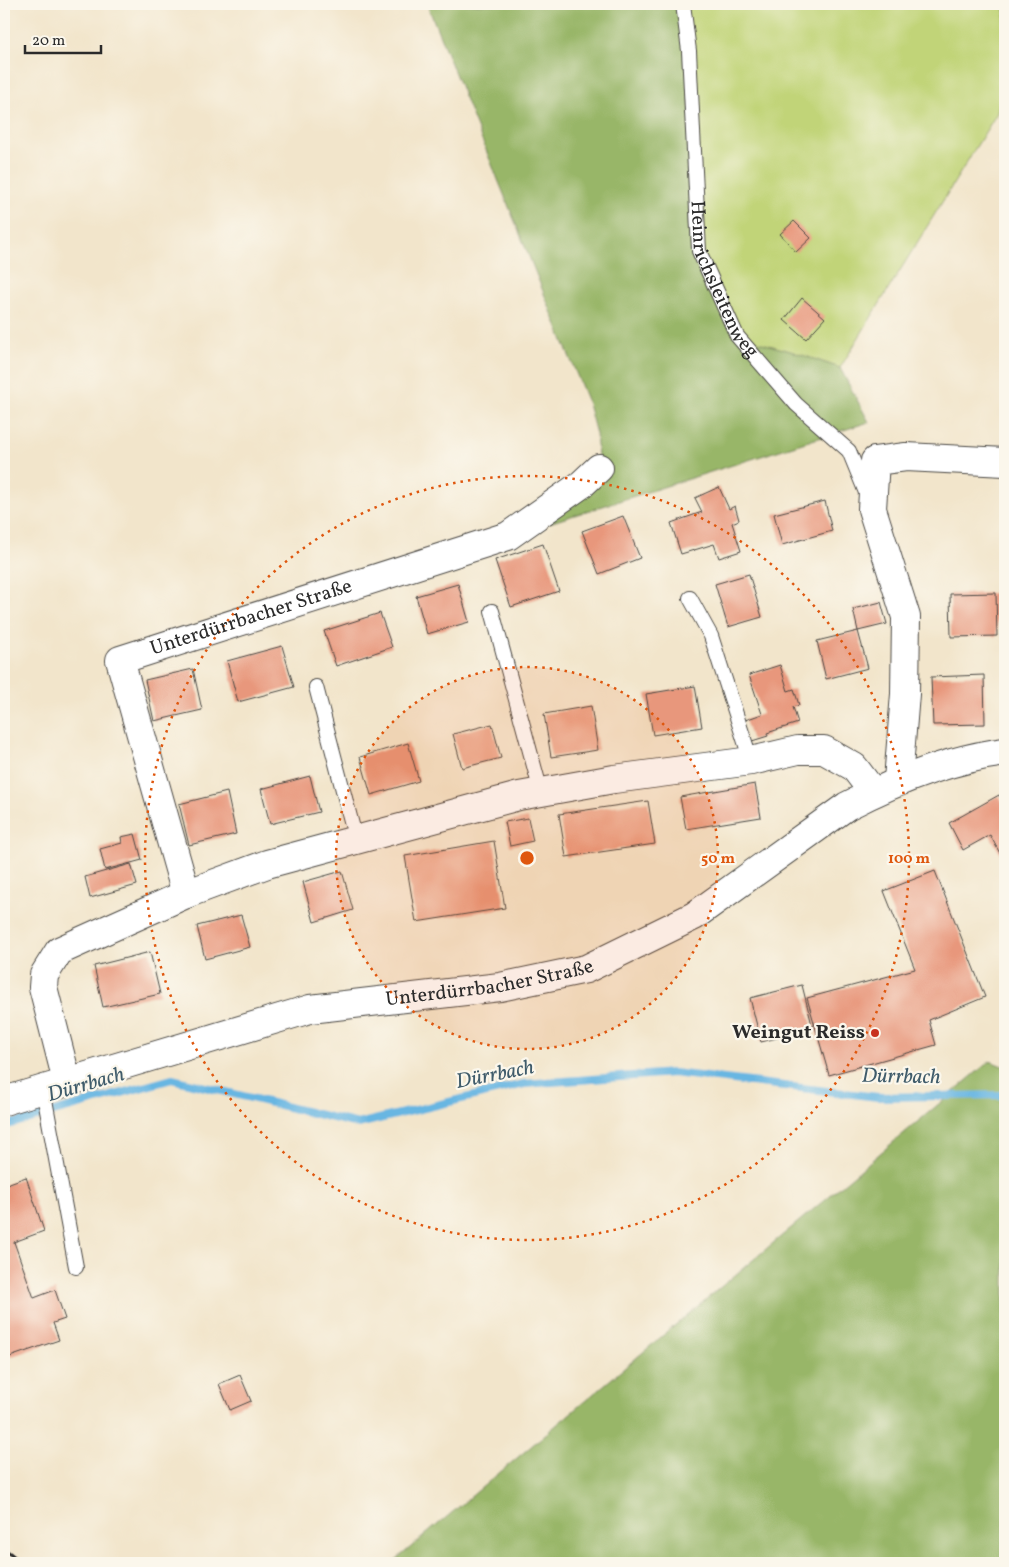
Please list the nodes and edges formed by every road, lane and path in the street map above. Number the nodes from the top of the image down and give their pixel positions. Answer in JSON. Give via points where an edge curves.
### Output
{"nodes":[{"id":1,"x":683,"y":4,"type":"edge"},
{"id":2,"x":1005,"y":462,"type":"edge"},
{"id":3,"x":599,"y":468,"type":"dead end"},
{"id":4,"x":872,"y":509,"type":"junction"},
{"id":5,"x":690,"y":598,"type":"dead end"},
{"id":6,"x":492,"y":611,"type":"dead end"},
{"id":7,"x":316,"y":687,"type":"dead end"},
{"id":8,"x":1003,"y":758,"type":"edge"},
{"id":9,"x":751,"y":761,"type":"junction"},
{"id":10,"x":898,"y":780,"type":"junction"},
{"id":11,"x":541,"y":792,"type":"junction"},
{"id":12,"x":873,"y":792,"type":"junction"},
{"id":13,"x":356,"y":840,"type":"junction"},
{"id":14,"x":186,"y":894,"type":"junction"},
{"id":15,"x":51,"y":1099,"type":"junction"},
{"id":16,"x":4,"y":1101,"type":"edge"},
{"id":17,"x":76,"y":1267,"type":"dead end"}],
"edges":[{"from":1,"to":4,"type":"lane","name":"Heinrichsleitenweg","via":[[689,51],[699,251],[737,336],[796,404],[849,451]]},
{"from":2,"to":4,"type":"street","name":"Heinrichsleitenweg","via":[[906,457],[875,462]]},
{"from":3,"to":14,"type":"street","name":"Unterdürrbacher Straße","via":[[582,484],[508,536],[120,660]]},
{"from":4,"to":10,"type":"street","name":"Heinrichsleitenweg","via":[[906,617],[905,694]]},
{"from":5,"to":9,"type":"lane","via":[[711,636]]},
{"from":6,"to":11,"type":"lane"},
{"from":7,"to":13,"type":"lane"},
{"from":8,"to":10,"type":"street","name":"Unterdürrbacher Straße","via":[[949,763]]},
{"from":9,"to":11,"type":"street","via":[[614,778]]},
{"from":9,"to":12,"type":"street","via":[[798,750],[824,750],[854,767]]},
{"from":10,"to":12,"type":"street","name":"Unterdürrbacher Straße"},
{"from":11,"to":13,"type":"street"},
{"from":12,"to":15,"type":"street","name":"Unterdürrbacher Straße","via":[[847,806],[694,916],[586,969],[500,987],[310,1008]]},
{"from":13,"to":14,"type":"street","via":[[267,864]]},
{"from":14,"to":15,"type":"street","via":[[59,951],[49,964],[42,987]]},
{"from":15,"to":16,"type":"street","name":"Unterdürrbacher Straße"},
{"from":15,"to":17,"type":"lane"}]}
